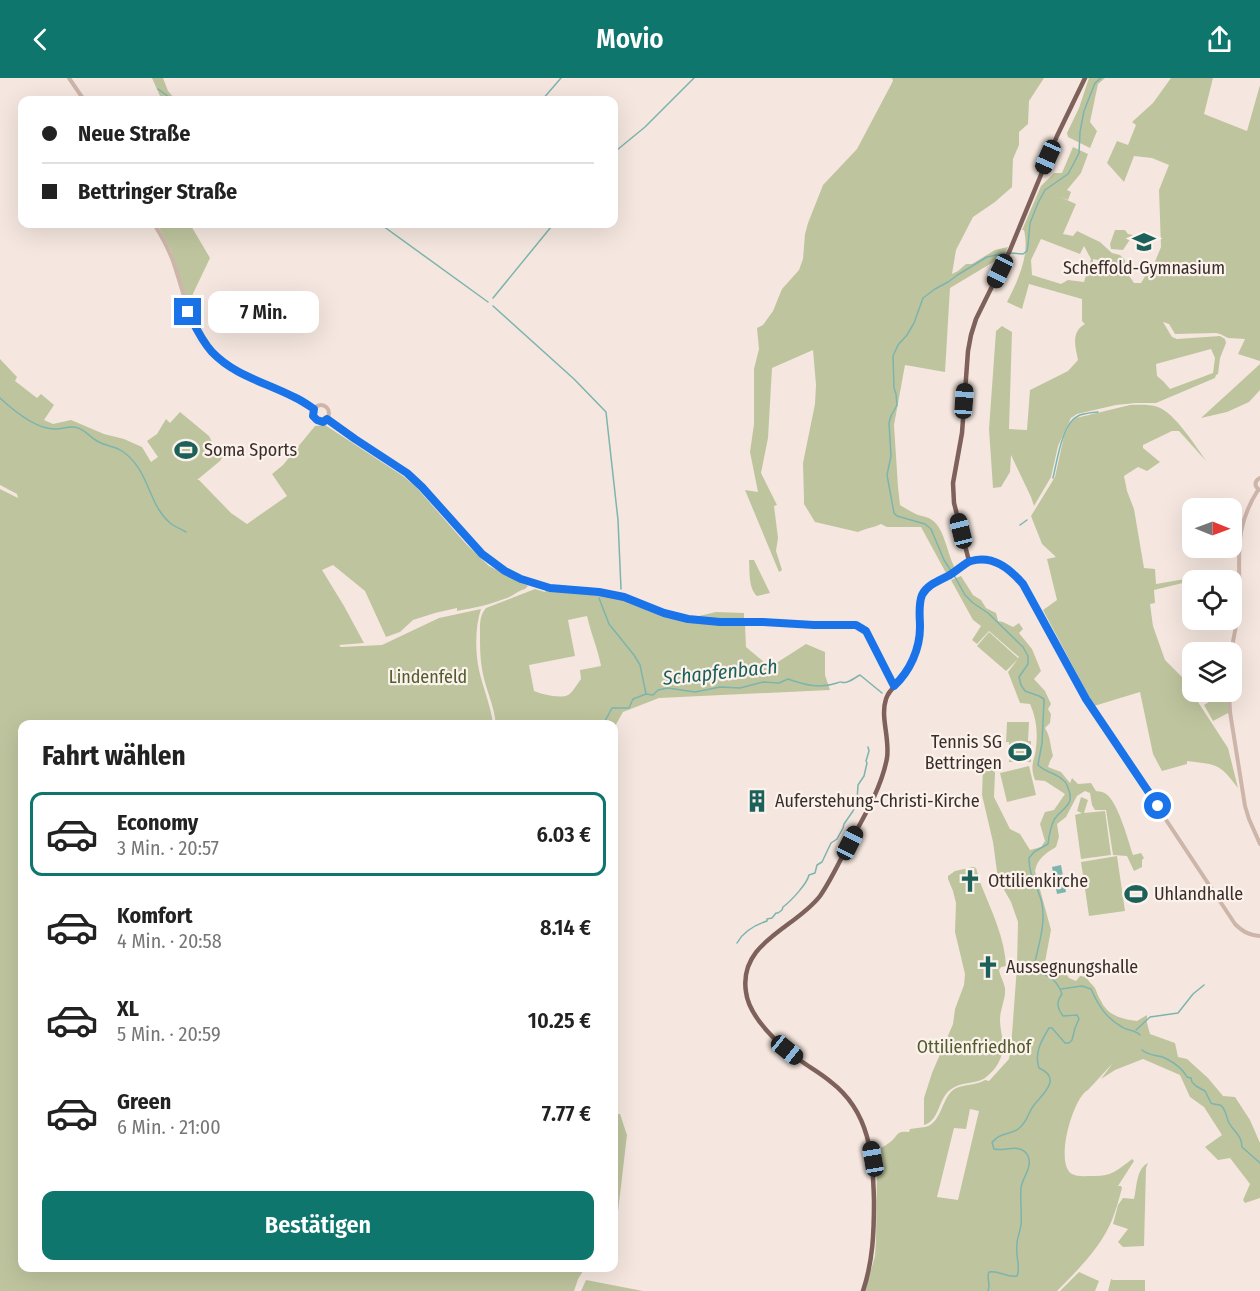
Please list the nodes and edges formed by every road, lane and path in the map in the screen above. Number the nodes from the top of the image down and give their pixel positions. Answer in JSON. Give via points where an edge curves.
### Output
{"nodes":[{"id":1,"x":69,"y":78,"type":"edge"},
{"id":2,"x":1085,"y":78,"type":"edge"},
{"id":3,"x":81,"y":96,"type":"edge"},
{"id":4,"x":156,"y":228,"type":"edge"},
{"id":5,"x":314,"y":409,"type":"junction"},
{"id":6,"x":327,"y":419,"type":"junction"},
{"id":7,"x":1260,"y":478,"type":"edge"},
{"id":8,"x":1259,"y":490,"type":"edge"},
{"id":9,"x":969,"y":561,"type":"junction"},
{"id":10,"x":1233,"y":642,"type":"edge"},
{"id":11,"x":894,"y":686,"type":"junction"},
{"id":12,"x":1230,"y":702,"type":"edge"},
{"id":13,"x":1260,"y":844,"type":"edge"},
{"id":14,"x":1260,"y":936,"type":"edge"},
{"id":15,"x":864,"y":1291,"type":"edge"}],
"edges":[{"from":1,"to":3,"type":"street"},
{"from":2,"to":9,"type":"main road","via":[[971,335],[953,483],[954,503]]},
{"from":4,"to":5,"type":"street","via":[[173,261],[188,312],[212,352],[245,376],[294,396]]},
{"from":5,"to":6,"type":"street","via":[[317,420]]},
{"from":5,"to":6,"type":"street","via":[[321,405],[327,408]]},
{"from":6,"to":11,"type":"street","via":[[407,473],[482,554],[505,571],[550,588],[599,592],[675,616],[705,621],[856,625],[866,631]]},
{"from":7,"to":8,"type":"street","via":[[1256,482]]},
{"from":8,"to":10,"type":"street","via":[[1247,511],[1240,537],[1238,613]]},
{"from":9,"to":11,"type":"main road","via":[[923,594],[917,647],[903,678]]},
{"from":9,"to":14,"type":"street","via":[[994,561],[1023,584],[1086,699],[1235,924]]},
{"from":11,"to":15,"type":"main road","via":[[884,706],[884,772],[870,804],[812,906],[754,954],[745,986],[757,1017],[787,1050],[841,1090],[868,1137],[873,1159],[874,1216],[871,1264]]},
{"from":12,"to":13,"type":"street","via":[[1245,806]]}]}
